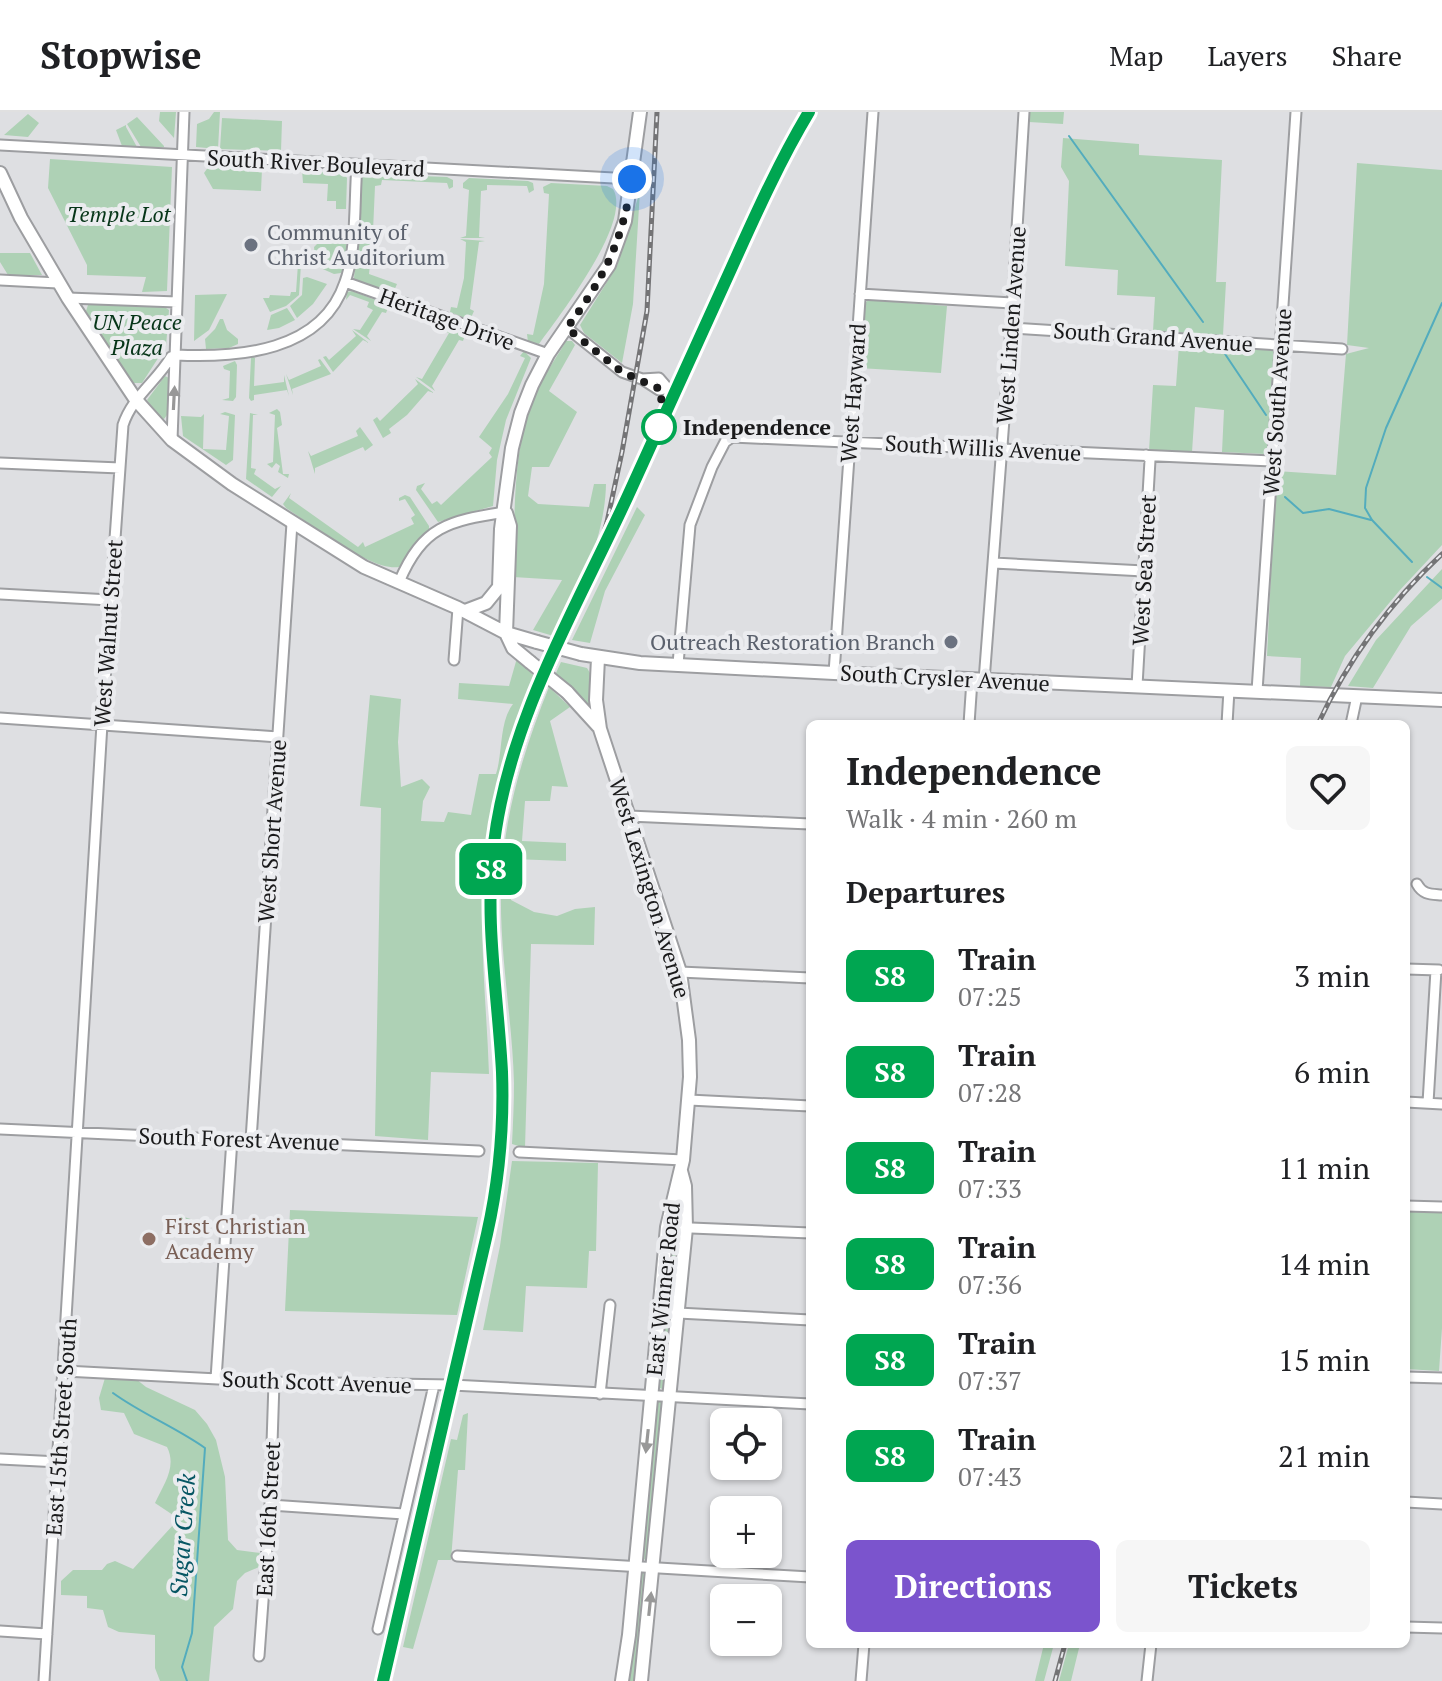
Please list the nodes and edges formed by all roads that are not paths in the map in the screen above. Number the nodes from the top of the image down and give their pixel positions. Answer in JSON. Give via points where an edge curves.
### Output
{"nodes":[{"id":1,"x":184,"y":112,"type":"edge"},
{"id":2,"x":640,"y":112,"type":"edge"},
{"id":3,"x":873,"y":112,"type":"edge"},
{"id":4,"x":1024,"y":112,"type":"edge"},
{"id":5,"x":1296,"y":112,"type":"edge"},
{"id":6,"x":0,"y":145,"type":"edge"},
{"id":7,"x":182,"y":156,"type":"junction"},
{"id":8,"x":357,"y":165,"type":"junction"},
{"id":9,"x":0,"y":173,"type":"edge"},
{"id":10,"x":632,"y":179,"type":"junction"},
{"id":11,"x":0,"y":280,"type":"edge"},
{"id":12,"x":345,"y":282,"type":"junction"},
{"id":13,"x":58,"y":283,"type":"junction"},
{"id":14,"x":860,"y":294,"type":"junction"},
{"id":15,"x":68,"y":298,"type":"junction"},
{"id":16,"x":177,"y":302,"type":"junction"},
{"id":17,"x":1012,"y":303,"type":"junction"},
{"id":18,"x":567,"y":328,"type":"junction"},
{"id":19,"x":1011,"y":328,"type":"junction"},
{"id":20,"x":1282,"y":346,"type":"junction"},
{"id":21,"x":1342,"y":349,"type":"dead end"},
{"id":22,"x":548,"y":354,"type":"junction"},
{"id":23,"x":176,"y":355,"type":"junction"},
{"id":24,"x":642,"y":379,"type":"dead end"},
{"id":25,"x":136,"y":400,"type":"junction"},
{"id":26,"x":172,"y":440,"type":"junction"},
{"id":27,"x":850,"y":442,"type":"junction"},
{"id":28,"x":1002,"y":449,"type":"junction"},
{"id":29,"x":1146,"y":455,"type":"junction"},
{"id":30,"x":1272,"y":461,"type":"junction"},
{"id":31,"x":0,"y":463,"type":"edge"},
{"id":32,"x":120,"y":468,"type":"junction"},
{"id":33,"x":505,"y":512,"type":"junction"},
{"id":34,"x":292,"y":523,"type":"junction"},
{"id":35,"x":994,"y":563,"type":"junction"},
{"id":36,"x":1144,"y":571,"type":"junction"},
{"id":37,"x":399,"y":582,"type":"junction"},
{"id":38,"x":499,"y":587,"type":"junction"},
{"id":39,"x":0,"y":594,"type":"edge"},
{"id":40,"x":110,"y":600,"type":"junction"},
{"id":41,"x":461,"y":610,"type":"junction"},
{"id":42,"x":506,"y":633,"type":"junction"},
{"id":43,"x":598,"y":658,"type":"junction"},
{"id":44,"x":454,"y":660,"type":"dead end"},
{"id":45,"x":678,"y":664,"type":"junction"},
{"id":46,"x":834,"y":673,"type":"junction"},
{"id":47,"x":978,"y":680,"type":"junction"},
{"id":48,"x":1137,"y":686,"type":"junction"},
{"id":49,"x":1229,"y":690,"type":"junction"},
{"id":50,"x":1257,"y":691,"type":"junction"},
{"id":51,"x":1357,"y":696,"type":"junction"},
{"id":52,"x":1442,"y":700,"type":"edge"},
{"id":53,"x":0,"y":718,"type":"edge"},
{"id":54,"x":970,"y":720,"type":"edge"},
{"id":55,"x":1227,"y":720,"type":"edge"},
{"id":56,"x":1352,"y":720,"type":"edge"},
{"id":57,"x":102,"y":724,"type":"junction"},
{"id":58,"x":600,"y":729,"type":"junction"},
{"id":59,"x":278,"y":737,"type":"junction"},
{"id":60,"x":629,"y":816,"type":"junction"},
{"id":61,"x":806,"y":824,"type":"edge"},
{"id":62,"x":1417,"y":884,"type":"dead end"},
{"id":63,"x":1442,"y":895,"type":"edge"},
{"id":64,"x":1410,"y":969,"type":"edge"},
{"id":65,"x":1439,"y":970,"type":"edge"},
{"id":66,"x":680,"y":972,"type":"junction"},
{"id":67,"x":806,"y":978,"type":"edge"},
{"id":68,"x":689,"y":1100,"type":"junction"},
{"id":69,"x":1410,"y":1102,"type":"edge"},
{"id":70,"x":1428,"y":1103,"type":"junction"},
{"id":71,"x":1442,"y":1104,"type":"edge"},
{"id":72,"x":806,"y":1106,"type":"edge"},
{"id":73,"x":0,"y":1129,"type":"edge"},
{"id":74,"x":78,"y":1131,"type":"junction"},
{"id":75,"x":232,"y":1139,"type":"junction"},
{"id":76,"x":251,"y":1140,"type":"junction"},
{"id":77,"x":479,"y":1151,"type":"dead end"},
{"id":78,"x":519,"y":1152,"type":"dead end"},
{"id":79,"x":682,"y":1165,"type":"junction"},
{"id":80,"x":76,"y":1173,"type":"joint"},
{"id":81,"x":1410,"y":1206,"type":"edge"},
{"id":82,"x":1442,"y":1207,"type":"edge"},
{"id":83,"x":667,"y":1227,"type":"junction"},
{"id":84,"x":686,"y":1228,"type":"junction"},
{"id":85,"x":806,"y":1233,"type":"edge"},
{"id":86,"x":610,"y":1305,"type":"dead end"},
{"id":87,"x":659,"y":1312,"type":"junction"},
{"id":88,"x":678,"y":1313,"type":"junction"},
{"id":89,"x":806,"y":1320,"type":"edge"},
{"id":90,"x":65,"y":1371,"type":"junction"},
{"id":91,"x":1410,"y":1377,"type":"edge"},
{"id":92,"x":1442,"y":1378,"type":"edge"},
{"id":93,"x":216,"y":1379,"type":"junction"},
{"id":94,"x":274,"y":1382,"type":"junction"},
{"id":95,"x":434,"y":1385,"type":"junction"},
{"id":96,"x":600,"y":1394,"type":"junction"},
{"id":97,"x":651,"y":1397,"type":"junction"},
{"id":98,"x":670,"y":1398,"type":"junction"},
{"id":99,"x":806,"y":1404,"type":"edge"},
{"id":100,"x":0,"y":1459,"type":"edge"},
{"id":101,"x":59,"y":1462,"type":"junction"},
{"id":102,"x":1410,"y":1502,"type":"edge"},
{"id":103,"x":1442,"y":1504,"type":"edge"},
{"id":104,"x":270,"y":1505,"type":"junction"},
{"id":105,"x":404,"y":1514,"type":"junction"},
{"id":106,"x":457,"y":1556,"type":"dead end"},
{"id":107,"x":635,"y":1565,"type":"junction"},
{"id":108,"x":654,"y":1569,"type":"junction"},
{"id":109,"x":806,"y":1577,"type":"edge"},
{"id":110,"x":1410,"y":1627,"type":"edge"},
{"id":111,"x":1442,"y":1628,"type":"edge"},
{"id":112,"x":378,"y":1629,"type":"dead end"},
{"id":113,"x":0,"y":1631,"type":"edge"},
{"id":114,"x":47,"y":1634,"type":"junction"},
{"id":115,"x":864,"y":1648,"type":"edge"},
{"id":116,"x":1151,"y":1648,"type":"edge"},
{"id":117,"x":259,"y":1656,"type":"dead end"},
{"id":118,"x":44,"y":1681,"type":"edge"},
{"id":119,"x":622,"y":1681,"type":"edge"},
{"id":120,"x":641,"y":1681,"type":"edge"},
{"id":121,"x":861,"y":1681,"type":"edge"},
{"id":122,"x":1147,"y":1681,"type":"edge"}],
"edges":[{"from":1,"to":7,"type":"street"},
{"from":2,"to":10,"type":"street"},
{"from":3,"to":14,"type":"street","name":"West Hayward"},
{"from":4,"to":17,"type":"street","name":"West Linden Avenue"},
{"from":5,"to":20,"type":"street","name":"West South Avenue"},
{"from":6,"to":7,"type":"street","name":"South River Boulevard"},
{"from":7,"to":8,"type":"street","name":"South River Boulevard"},
{"from":7,"to":16,"type":"street"},
{"from":8,"to":10,"type":"street","name":"South River Boulevard"},
{"from":8,"to":12,"type":"street"},
{"from":9,"to":13,"type":"street"},
{"from":10,"to":18,"type":"street","via":[[625,221],[609,265]]},
{"from":11,"to":13,"type":"street"},
{"from":12,"to":22,"type":"street","name":"Heritage Drive"},
{"from":12,"to":23,"type":"street","via":[[319,323],[295,339],[219,357]]},
{"from":13,"to":15,"type":"street"},
{"from":14,"to":17,"type":"street"},
{"from":14,"to":27,"type":"street","name":"West Hayward"},
{"from":15,"to":16,"type":"street"},
{"from":15,"to":25,"type":"street"},
{"from":16,"to":23,"type":"street"},
{"from":17,"to":19,"type":"street","name":"West Linden Avenue"},
{"from":18,"to":22,"type":"street"},
{"from":18,"to":24,"type":"street","via":[[622,372]]},
{"from":19,"to":20,"type":"street","name":"South Grand Avenue"},
{"from":19,"to":28,"type":"street","name":"West Linden Avenue"},
{"from":20,"to":21,"type":"street","name":"South Grand Avenue"},
{"from":20,"to":30,"type":"street","name":"West South Avenue"},
{"from":22,"to":33,"type":"street","via":[[516,432]]},
{"from":23,"to":25,"type":"street","name":"West Walnut Street"},
{"from":26,"to":23,"type":"street","one_way":true},
{"from":25,"to":26,"type":"street"},
{"from":25,"to":32,"type":"street","name":"West Walnut Street","via":[[123,425]]},
{"from":26,"to":34,"type":"street"},
{"from":27,"to":28,"type":"street","name":"South Willis Avenue"},
{"from":27,"to":45,"type":"street","name":"South Willis Avenue","via":[[732,437],[725,442],[690,525]]},
{"from":27,"to":46,"type":"street","name":"West Hayward"},
{"from":28,"to":29,"type":"street","name":"South Willis Avenue"},
{"from":28,"to":35,"type":"street","name":"West Linden Avenue"},
{"from":29,"to":30,"type":"street","name":"South Willis Avenue"},
{"from":29,"to":36,"type":"street","name":"West Sea Street","via":[[1150,460]]},
{"from":30,"to":50,"type":"street","name":"West South Avenue"},
{"from":31,"to":32,"type":"street"},
{"from":32,"to":40,"type":"street","name":"West Walnut Street"},
{"from":33,"to":37,"type":"street","via":[[435,530],[411,555]]},
{"from":33,"to":38,"type":"street"},
{"from":33,"to":42,"type":"street","via":[[510,526]]},
{"from":34,"to":37,"type":"street"},
{"from":34,"to":59,"type":"street","name":"West Short Avenue"},
{"from":35,"to":36,"type":"street"},
{"from":35,"to":47,"type":"street","name":"West Linden Avenue"},
{"from":36,"to":48,"type":"street","name":"West Sea Street"},
{"from":37,"to":41,"type":"street"},
{"from":38,"to":41,"type":"street","via":[[486,603]]},
{"from":38,"to":42,"type":"street"},
{"from":39,"to":40,"type":"street"},
{"from":40,"to":57,"type":"street","name":"West Walnut Street"},
{"from":41,"to":42,"type":"street","name":"South Crysler Avenue"},
{"from":41,"to":44,"type":"street"},
{"from":42,"to":43,"type":"street","name":"South Crysler Avenue","bridge":true},
{"from":42,"to":58,"type":"street","bridge":true,"via":[[513,648],[567,692]]},
{"from":43,"to":45,"type":"street","name":"South Crysler Avenue"},
{"from":43,"to":58,"type":"street","name":"West Lexington Avenue"},
{"from":45,"to":46,"type":"street","name":"South Crysler Avenue"},
{"from":46,"to":47,"type":"street","name":"South Crysler Avenue"},
{"from":47,"to":48,"type":"street","name":"South Crysler Avenue"},
{"from":47,"to":54,"type":"street","name":"West Linden Avenue"},
{"from":48,"to":49,"type":"street","name":"South Crysler Avenue"},
{"from":49,"to":50,"type":"street","name":"South Crysler Avenue"},
{"from":49,"to":55,"type":"street"},
{"from":50,"to":51,"type":"street","name":"South Crysler Avenue"},
{"from":51,"to":52,"type":"street","name":"South Crysler Avenue"},
{"from":51,"to":56,"type":"street"},
{"from":53,"to":57,"type":"street"},
{"from":57,"to":59,"type":"street"},
{"from":57,"to":74,"type":"street","name":"West Walnut Street"},
{"from":58,"to":60,"type":"street","name":"West Lexington Avenue"},
{"from":59,"to":76,"type":"street","name":"West Short Avenue"},
{"from":60,"to":61,"type":"street"},
{"from":60,"to":66,"type":"street","name":"West Lexington Avenue"},
{"from":62,"to":63,"type":"street","via":[[1426,894]]},
{"from":64,"to":65,"type":"street"},
{"from":65,"to":70,"type":"street"},
{"from":66,"to":67,"type":"street"},
{"from":66,"to":68,"type":"street","name":"West Lexington Avenue","via":[[689,1040]]},
{"from":68,"to":72,"type":"street"},
{"from":68,"to":79,"type":"street","name":"West Lexington Avenue"},
{"from":69,"to":70,"type":"street"},
{"from":70,"to":71,"type":"street"},
{"from":73,"to":74,"type":"street","name":"South Forest Avenue"},
{"from":74,"to":75,"type":"street","name":"South Forest Avenue"},
{"from":74,"to":80,"type":"street","name":"West Walnut Street"},
{"from":75,"to":76,"type":"street","name":"South Forest Avenue"},
{"from":75,"to":93,"type":"street"},
{"from":76,"to":77,"type":"street","name":"South Forest Avenue"},
{"from":78,"to":79,"type":"street"},
{"from":79,"to":83,"type":"street","name":"East Winner Road"},
{"from":79,"to":84,"type":"street","name":"East Winner Road"},
{"from":80,"to":90,"type":"street","name":"East 15th Street South"},
{"from":81,"to":82,"type":"street"},
{"from":83,"to":84,"type":"street"},
{"from":83,"to":87,"type":"street","name":"East Winner Road"},
{"from":84,"to":85,"type":"street"},
{"from":84,"to":88,"type":"street","name":"East Winner Road"},
{"from":86,"to":96,"type":"street"},
{"from":87,"to":88,"type":"street"},
{"from":87,"to":97,"type":"street","name":"East Winner Road"},
{"from":88,"to":89,"type":"street"},
{"from":88,"to":98,"type":"street","name":"East Winner Road"},
{"from":90,"to":93,"type":"street","name":"South Scott Avenue"},
{"from":90,"to":101,"type":"street","name":"East 15th Street South"},
{"from":91,"to":92,"type":"street"},
{"from":93,"to":94,"type":"street","name":"South Scott Avenue"},
{"from":94,"to":95,"type":"street","name":"South Scott Avenue"},
{"from":94,"to":104,"type":"street","name":"East 16th Street"},
{"from":95,"to":96,"type":"street","name":"South Scott Avenue"},
{"from":95,"to":105,"type":"street"},
{"from":96,"to":97,"type":"street","name":"South Scott Avenue"},
{"from":97,"to":98,"type":"street","name":"South Scott Avenue"},
{"from":97,"to":107,"type":"street","name":"East Winner Road","one_way":true},
{"from":98,"to":99,"type":"street","name":"South Scott Avenue"},
{"from":98,"to":108,"type":"street","name":"East Winner Road"},
{"from":100,"to":101,"type":"street"},
{"from":101,"to":114,"type":"street","name":"East 15th Street South"},
{"from":102,"to":103,"type":"street"},
{"from":104,"to":105,"type":"street"},
{"from":104,"to":117,"type":"street","name":"East 16th Street"},
{"from":105,"to":112,"type":"street"},
{"from":106,"to":107,"type":"street"},
{"from":107,"to":108,"type":"street"},
{"from":107,"to":119,"type":"street","name":"East Winner Road"},
{"from":108,"to":109,"type":"street"},
{"from":120,"to":108,"type":"street","name":"East Winner Road","one_way":true},
{"from":110,"to":111,"type":"street"},
{"from":113,"to":114,"type":"street"},
{"from":114,"to":118,"type":"street","name":"East 15th Street South"},
{"from":115,"to":121,"type":"street"},
{"from":116,"to":122,"type":"street"}]}
